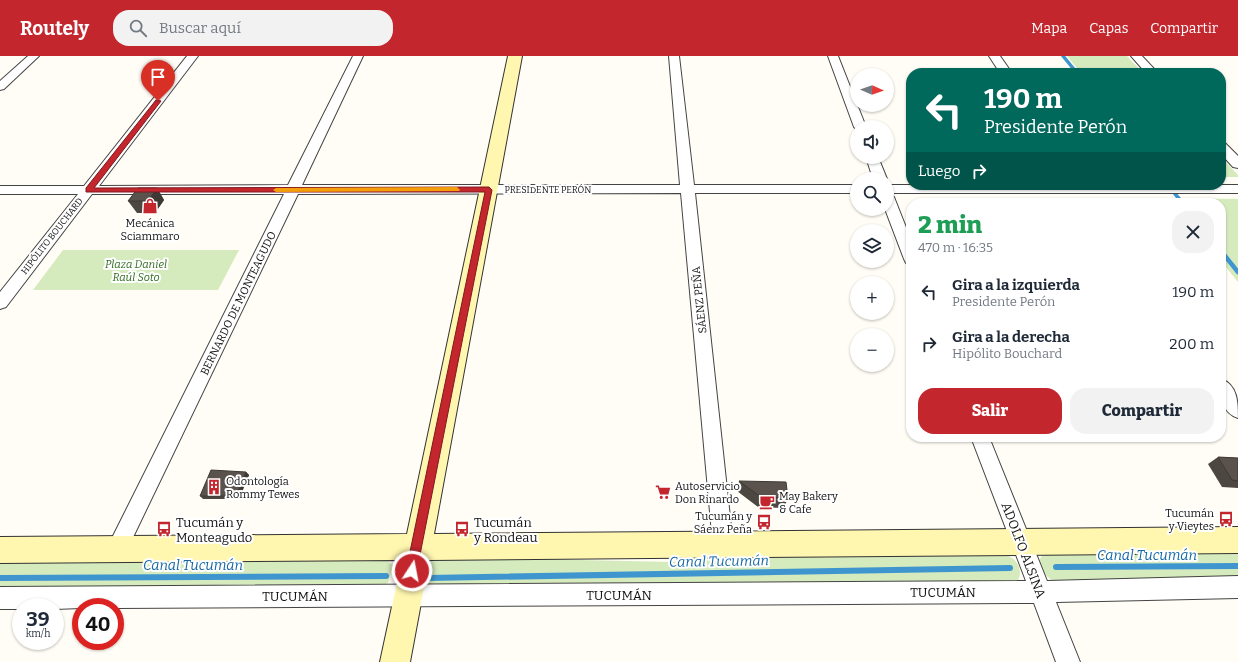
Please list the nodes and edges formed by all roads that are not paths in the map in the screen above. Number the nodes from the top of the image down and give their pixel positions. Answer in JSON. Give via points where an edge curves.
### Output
{"nodes":[{"id":1,"x":34,"y":56,"type":"edge"},
{"id":2,"x":193,"y":56,"type":"edge"},
{"id":3,"x":358,"y":56,"type":"edge"},
{"id":4,"x":515,"y":56,"type":"edge"},
{"id":5,"x":674,"y":56,"type":"edge"},
{"id":6,"x":833,"y":56,"type":"edge"},
{"id":7,"x":994,"y":56,"type":"edge"},
{"id":8,"x":1136,"y":56,"type":"edge"},
{"id":9,"x":1002,"y":68,"type":"edge"},
{"id":10,"x":1147,"y":68,"type":"edge"},
{"id":11,"x":0,"y":87,"type":"edge"},
{"id":12,"x":857,"y":120,"type":"edge"},
{"id":13,"x":1226,"y":151,"type":"edge"},
{"id":14,"x":1238,"y":164,"type":"edge"},
{"id":15,"x":850,"y":189,"type":"edge"},
{"id":16,"x":894,"y":189,"type":"edge"},
{"id":17,"x":906,"y":189,"type":"edge"},
{"id":18,"x":1226,"y":189,"type":"edge"},
{"id":19,"x":1238,"y":189,"type":"edge"},
{"id":20,"x":0,"y":190,"type":"edge"},
{"id":21,"x":88,"y":190,"type":"junction"},
{"id":22,"x":294,"y":190,"type":"junction"},
{"id":23,"x":489,"y":190,"type":"junction"},
{"id":24,"x":688,"y":190,"type":"junction"},
{"id":25,"x":894,"y":215,"type":"edge"},
{"id":26,"x":906,"y":246,"type":"edge"},
{"id":27,"x":0,"y":303,"type":"edge"},
{"id":28,"x":1226,"y":393,"type":"edge"},
{"id":29,"x":1238,"y":411,"type":"edge"},
{"id":30,"x":982,"y":442,"type":"edge"},
{"id":31,"x":1238,"y":540,"type":"edge"},
{"id":32,"x":1020,"y":543,"type":"junction"},
{"id":33,"x":723,"y":545,"type":"junction"},
{"id":34,"x":417,"y":546,"type":"junction"},
{"id":35,"x":117,"y":549,"type":"junction"},
{"id":36,"x":0,"y":550,"type":"edge"},
{"id":37,"x":1238,"y":587,"type":"edge"},
{"id":38,"x":1040,"y":592,"type":"junction"},
{"id":39,"x":407,"y":596,"type":"junction"},
{"id":40,"x":0,"y":598,"type":"edge"},
{"id":41,"x":395,"y":662,"type":"edge"},
{"id":42,"x":1068,"y":662,"type":"edge"}],
"edges":[{"from":1,"to":11,"type":"street"},
{"from":2,"to":21,"type":"street","name":"HIPÓLITO BOUCHARD"},
{"from":3,"to":22,"type":"street","name":"BERNARDO DE MONTEAGUDO"},
{"from":4,"to":23,"type":"main road"},
{"from":5,"to":24,"type":"street","name":"SÁENZ PEÑA"},
{"from":6,"to":12,"type":"street"},
{"from":7,"to":9,"type":"street"},
{"from":8,"to":10,"type":"street"},
{"from":13,"to":14,"type":"street"},
{"from":15,"to":24,"type":"street","name":"PRESIDENTE PERÓN"},
{"from":16,"to":17,"type":"street"},
{"from":18,"to":19,"type":"street"},
{"from":20,"to":21,"type":"street","name":"PRESIDENTE PERÓN"},
{"from":21,"to":22,"type":"street","name":"PRESIDENTE PERÓN"},
{"from":21,"to":27,"type":"street","name":"HIPÓLITO BOUCHARD"},
{"from":22,"to":23,"type":"street","name":"PRESIDENTE PERÓN"},
{"from":22,"to":35,"type":"street","name":"BERNARDO DE MONTEAGUDO"},
{"from":23,"to":24,"type":"street","name":"PRESIDENTE PERÓN"},
{"from":23,"to":34,"type":"main road"},
{"from":24,"to":33,"type":"street","name":"SÁENZ PEÑA"},
{"from":25,"to":26,"type":"street"},
{"from":28,"to":29,"type":"street"},
{"from":30,"to":32,"type":"street","name":"ADOLFO ALSINA"},
{"from":31,"to":32,"type":"main road"},
{"from":32,"to":33,"type":"main road"},
{"from":32,"to":38,"type":"street","name":"ADOLFO ALSINA"},
{"from":33,"to":34,"type":"main road"},
{"from":34,"to":35,"type":"main road"},
{"from":34,"to":39,"type":"main road"},
{"from":35,"to":36,"type":"main road"},
{"from":37,"to":38,"type":"street","name":"TUCUMÁN"},
{"from":38,"to":39,"type":"street","name":"TUCUMÁN"},
{"from":38,"to":42,"type":"street","name":"ADOLFO ALSINA"},
{"from":39,"to":40,"type":"street","name":"TUCUMÁN"},
{"from":39,"to":41,"type":"main road"}]}
